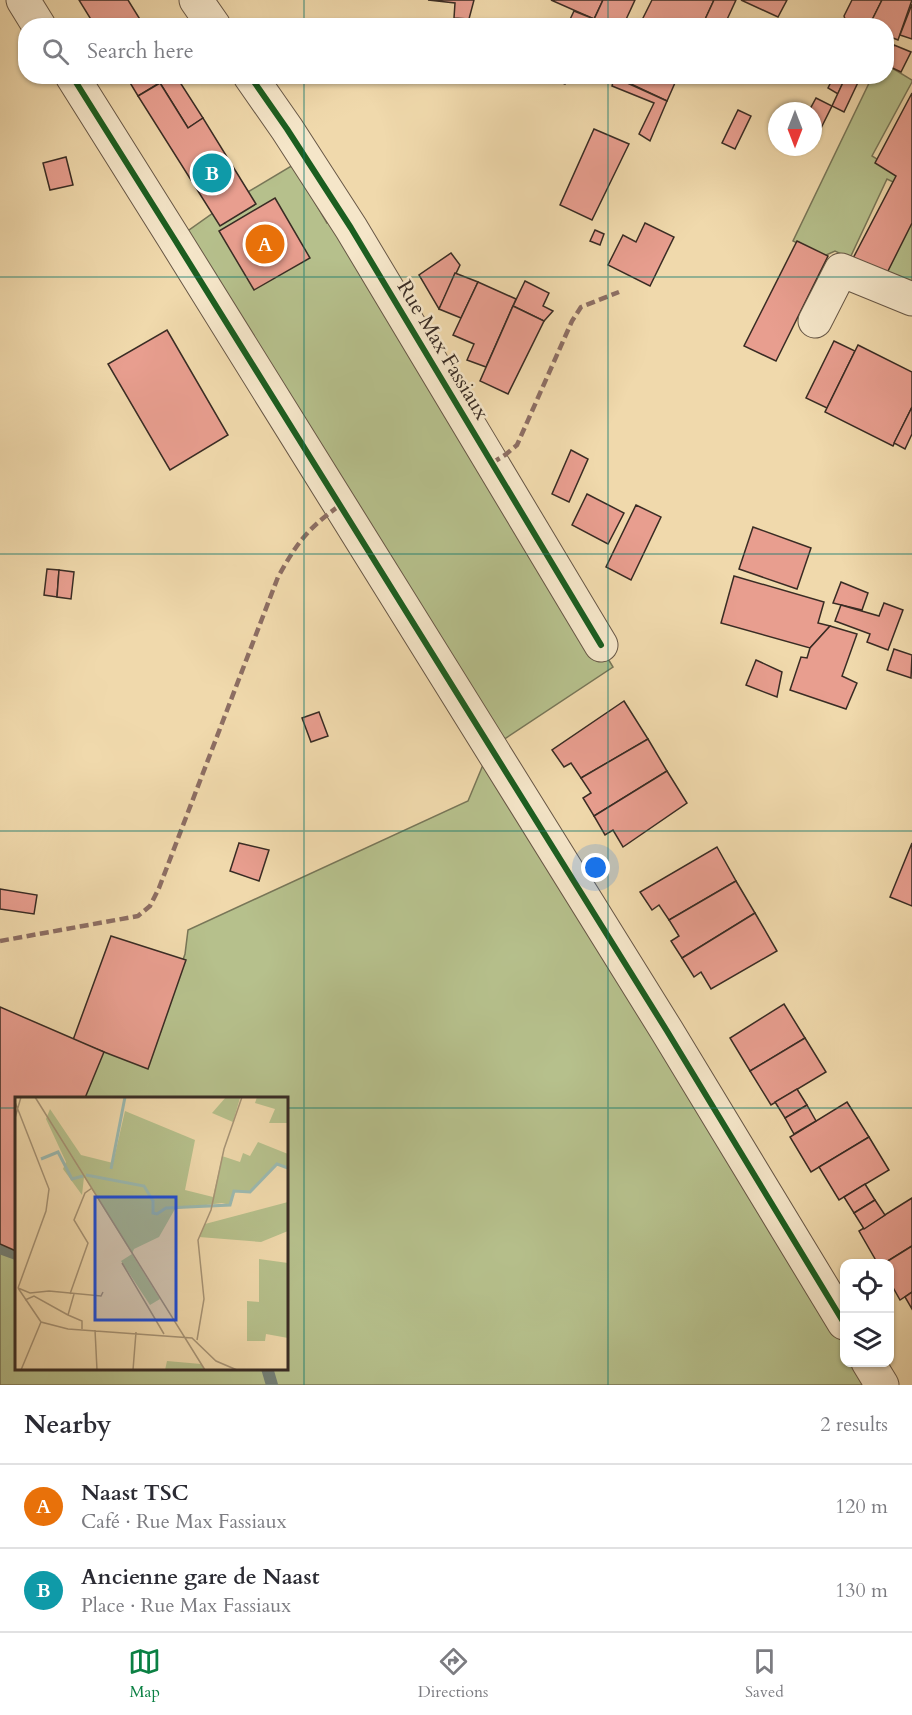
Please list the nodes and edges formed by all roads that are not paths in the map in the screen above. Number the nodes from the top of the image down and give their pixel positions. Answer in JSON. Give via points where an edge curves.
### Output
{"nodes":[{"id":1,"x":23,"y":0,"type":"edge"},
{"id":2,"x":196,"y":0,"type":"edge"},
{"id":3,"x":34,"y":18,"type":"edge"},
{"id":4,"x":208,"y":18,"type":"edge"},
{"id":5,"x":77,"y":84,"type":"edge"},
{"id":6,"x":256,"y":84,"type":"edge"},
{"id":7,"x":912,"y":298,"type":"edge"},
{"id":8,"x":815,"y":321,"type":"dead end"},
{"id":9,"x":601,"y":645,"type":"dead end"},
{"id":10,"x":840,"y":1316,"type":"edge"},
{"id":11,"x":871,"y":1367,"type":"edge"},
{"id":12,"x":882,"y":1385,"type":"edge"}],
"edges":[{"from":1,"to":3,"type":"street"},
{"from":2,"to":4,"type":"street"},
{"from":5,"to":10,"type":"street","via":[[667,1031]]},
{"from":6,"to":9,"type":"street","name":"Rue Max Fassiaux","via":[[351,228]]},
{"from":7,"to":8,"type":"street","via":[[841,270]]},
{"from":11,"to":12,"type":"street"}]}
